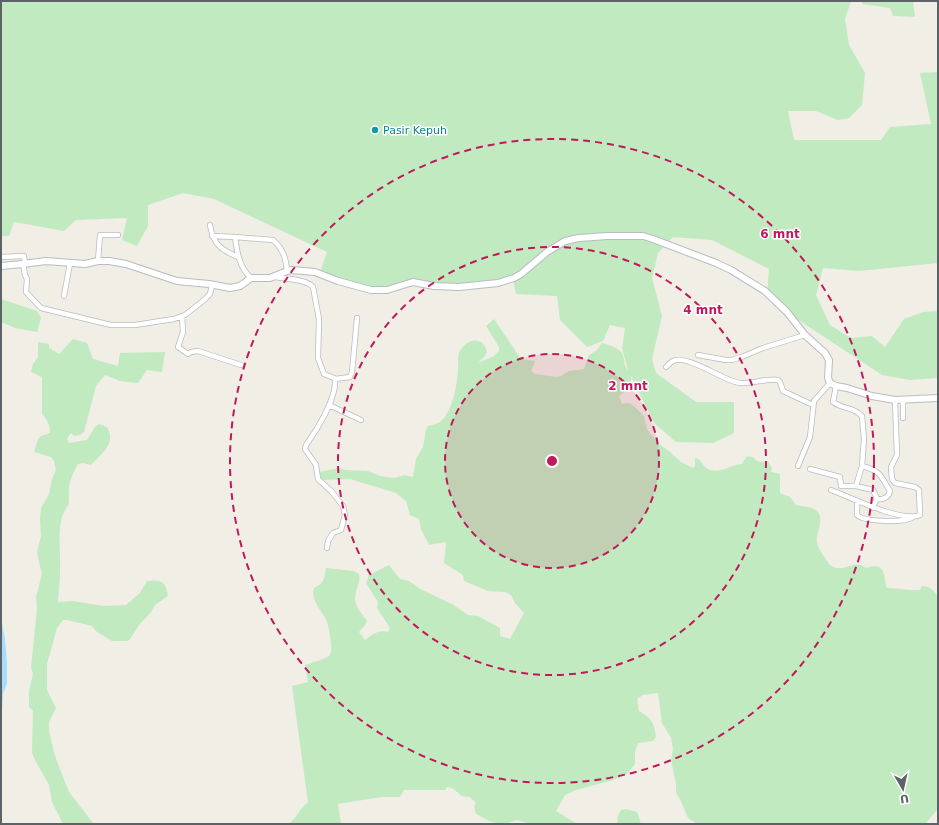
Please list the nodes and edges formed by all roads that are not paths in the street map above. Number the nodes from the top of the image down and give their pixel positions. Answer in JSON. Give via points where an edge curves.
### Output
{"nodes":[{"id":1,"x":210,"y":225,"type":"dead end"},
{"id":2,"x":118,"y":235,"type":"dead end"},
{"id":3,"x":212,"y":236,"type":"junction"},
{"id":4,"x":235,"y":237,"type":"junction"},
{"id":5,"x":1,"y":256,"type":"edge"},
{"id":6,"x":238,"y":257,"type":"junction"},
{"id":7,"x":98,"y":261,"type":"junction"},
{"id":8,"x":70,"y":263,"type":"junction"},
{"id":9,"x":24,"y":264,"type":"junction"},
{"id":10,"x":1,"y":266,"type":"edge"},
{"id":11,"x":287,"y":271,"type":"junction"},
{"id":12,"x":275,"y":277,"type":"junction"},
{"id":13,"x":251,"y":278,"type":"junction"},
{"id":14,"x":212,"y":285,"type":"junction"},
{"id":15,"x":64,"y":296,"type":"dead end"},
{"id":16,"x":182,"y":316,"type":"junction"},
{"id":17,"x":357,"y":318,"type":"dead end"},
{"id":18,"x":805,"y":335,"type":"junction"},
{"id":19,"x":698,"y":355,"type":"dead end"},
{"id":20,"x":242,"y":365,"type":"dead end"},
{"id":21,"x":666,"y":367,"type":"dead end"},
{"id":22,"x":335,"y":379,"type":"junction"},
{"id":23,"x":833,"y":384,"type":"junction"},
{"id":24,"x":938,"y":398,"type":"edge"},
{"id":25,"x":895,"y":400,"type":"junction"},
{"id":26,"x":903,"y":400,"type":"junction"},
{"id":27,"x":329,"y":405,"type":"junction"},
{"id":28,"x":813,"y":405,"type":"junction"},
{"id":29,"x":903,"y":418,"type":"dead end"},
{"id":30,"x":361,"y":420,"type":"dead end"},
{"id":31,"x":798,"y":466,"type":"dead end"},
{"id":32,"x":862,"y":466,"type":"junction"},
{"id":33,"x":810,"y":470,"type":"dead end"},
{"id":34,"x":856,"y":486,"type":"junction"},
{"id":35,"x":831,"y":490,"type":"dead end"},
{"id":36,"x":877,"y":499,"type":"junction"},
{"id":37,"x":858,"y":501,"type":"junction"},
{"id":38,"x":872,"y":508,"type":"junction"},
{"id":39,"x":912,"y":516,"type":"junction"},
{"id":40,"x":327,"y":548,"type":"dead end"}],
"edges":[{"from":1,"to":3,"type":"street"},
{"from":2,"to":7,"type":"street","via":[[100,235]]},
{"from":3,"to":4,"type":"street"},
{"from":3,"to":6,"type":"street","via":[[225,252]]},
{"from":4,"to":6,"type":"street"},
{"from":4,"to":11,"type":"street","via":[[273,240],[281,248]]},
{"from":5,"to":9,"type":"street","via":[[24,256]]},
{"from":6,"to":13,"type":"street"},
{"from":7,"to":8,"type":"street","via":[[85,264]]},
{"from":7,"to":14,"type":"street","via":[[126,264],[177,281]]},
{"from":8,"to":9,"type":"street","via":[[46,261]]},
{"from":8,"to":15,"type":"street"},
{"from":9,"to":10,"type":"street"},
{"from":9,"to":16,"type":"street","via":[[26,292],[41,308],[111,325],[135,325]]},
{"from":11,"to":12,"type":"street"},
{"from":11,"to":18,"type":"street","via":[[315,272],[371,290],[387,290],[413,282],[459,287],[498,283],[514,278],[565,241],[608,236],[643,236],[716,263],[749,281],[765,291],[787,312]]},
{"from":12,"to":13,"type":"street"},
{"from":12,"to":22,"type":"street","via":[[310,283],[313,287],[320,319],[318,358],[324,374]]},
{"from":13,"to":14,"type":"street","via":[[236,287]]},
{"from":14,"to":16,"type":"street","via":[[210,294]]},
{"from":16,"to":20,"type":"street","via":[[183,332],[178,347],[180,349],[188,354],[198,351]]},
{"from":17,"to":22,"type":"street","via":[[352,372],[350,377]]},
{"from":18,"to":19,"type":"street","via":[[732,360]]},
{"from":18,"to":23,"type":"street","via":[[829,360],[828,378]]},
{"from":21,"to":28,"type":"street","via":[[673,361],[681,360],[697,364],[739,383],[778,380],[783,391]]},
{"from":22,"to":27,"type":"street"},
{"from":23,"to":25,"type":"street"},
{"from":23,"to":28,"type":"street","via":[[814,401]]},
{"from":23,"to":32,"type":"street","via":[[833,402],[856,410],[862,416]]},
{"from":24,"to":26,"type":"street"},
{"from":25,"to":26,"type":"street"},
{"from":25,"to":39,"type":"street","via":[[897,455],[891,468],[892,479],[896,483],[919,490],[921,513]]},
{"from":26,"to":29,"type":"street"},
{"from":27,"to":30,"type":"street"},
{"from":27,"to":40,"type":"street","via":[[305,449],[316,465],[318,479],[338,498],[345,510],[341,530],[333,533]]},
{"from":28,"to":31,"type":"street","via":[[810,437]]},
{"from":32,"to":34,"type":"street"},
{"from":32,"to":36,"type":"street","via":[[879,473],[890,492],[885,498]]},
{"from":33,"to":34,"type":"street","via":[[840,477],[841,486]]},
{"from":34,"to":36,"type":"street","via":[[873,490]]},
{"from":35,"to":37,"type":"street"},
{"from":36,"to":38,"type":"street"},
{"from":37,"to":38,"type":"street"},
{"from":37,"to":39,"type":"street","via":[[857,515],[862,518],[887,521],[906,520]]},
{"from":38,"to":39,"type":"street"}]}
